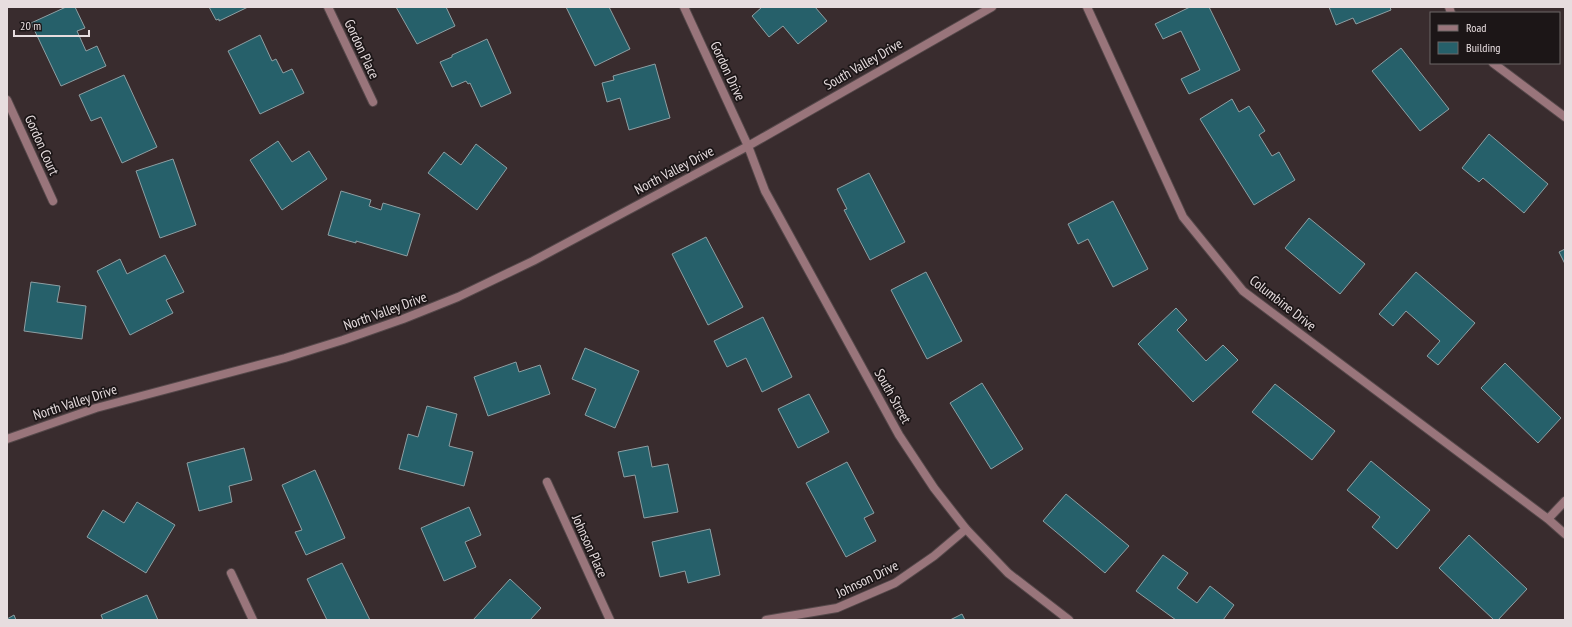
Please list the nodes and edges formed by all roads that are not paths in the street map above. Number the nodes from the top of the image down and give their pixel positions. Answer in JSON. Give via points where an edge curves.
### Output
{"nodes":[{"id":1,"x":328,"y":7,"type":"edge"},
{"id":2,"x":684,"y":7,"type":"edge"},
{"id":3,"x":992,"y":7,"type":"edge"},
{"id":4,"x":1087,"y":7,"type":"edge"},
{"id":5,"x":1494,"y":64,"type":"edge"},
{"id":6,"x":7,"y":100,"type":"edge"},
{"id":7,"x":373,"y":102,"type":"dead end"},
{"id":8,"x":1565,"y":117,"type":"edge"},
{"id":9,"x":748,"y":146,"type":"junction"},
{"id":10,"x":53,"y":201,"type":"dead end"},
{"id":11,"x":7,"y":439,"type":"edge"},
{"id":12,"x":547,"y":482,"type":"dead end"},
{"id":13,"x":1565,"y":501,"type":"edge"},
{"id":14,"x":1548,"y":519,"type":"junction"},
{"id":15,"x":966,"y":529,"type":"junction"},
{"id":16,"x":1565,"y":534,"type":"edge"},
{"id":17,"x":231,"y":573,"type":"dead end"},
{"id":18,"x":252,"y":620,"type":"edge"},
{"id":19,"x":610,"y":620,"type":"edge"},
{"id":20,"x":766,"y":620,"type":"edge"},
{"id":21,"x":1069,"y":620,"type":"edge"}],
"edges":[{"from":1,"to":7,"type":"street","name":"Gordon Place"},
{"from":2,"to":9,"type":"street","name":"Gordon Drive"},
{"from":3,"to":9,"type":"street","name":"South Valley Drive"},
{"from":4,"to":14,"type":"street","name":"Columbine Drive","via":[[1183,217],[1244,291]]},
{"from":5,"to":8,"type":"street"},
{"from":6,"to":10,"type":"street","name":"Gordon Court"},
{"from":9,"to":11,"type":"street","name":"North Valley Drive","via":[[533,261],[458,297],[403,319],[285,358],[96,408]]},
{"from":9,"to":15,"type":"street","name":"South Street","via":[[765,191],[899,435],[929,482]]},
{"from":12,"to":19,"type":"street","name":"Johnson Place"},
{"from":13,"to":14,"type":"street"},
{"from":14,"to":16,"type":"street","name":"Columbine Drive"},
{"from":15,"to":20,"type":"street","name":"Johnson Drive","via":[[934,556],[895,583],[837,608]]},
{"from":15,"to":21,"type":"street","name":"South Street","via":[[1008,573]]},
{"from":17,"to":18,"type":"street"}]}
